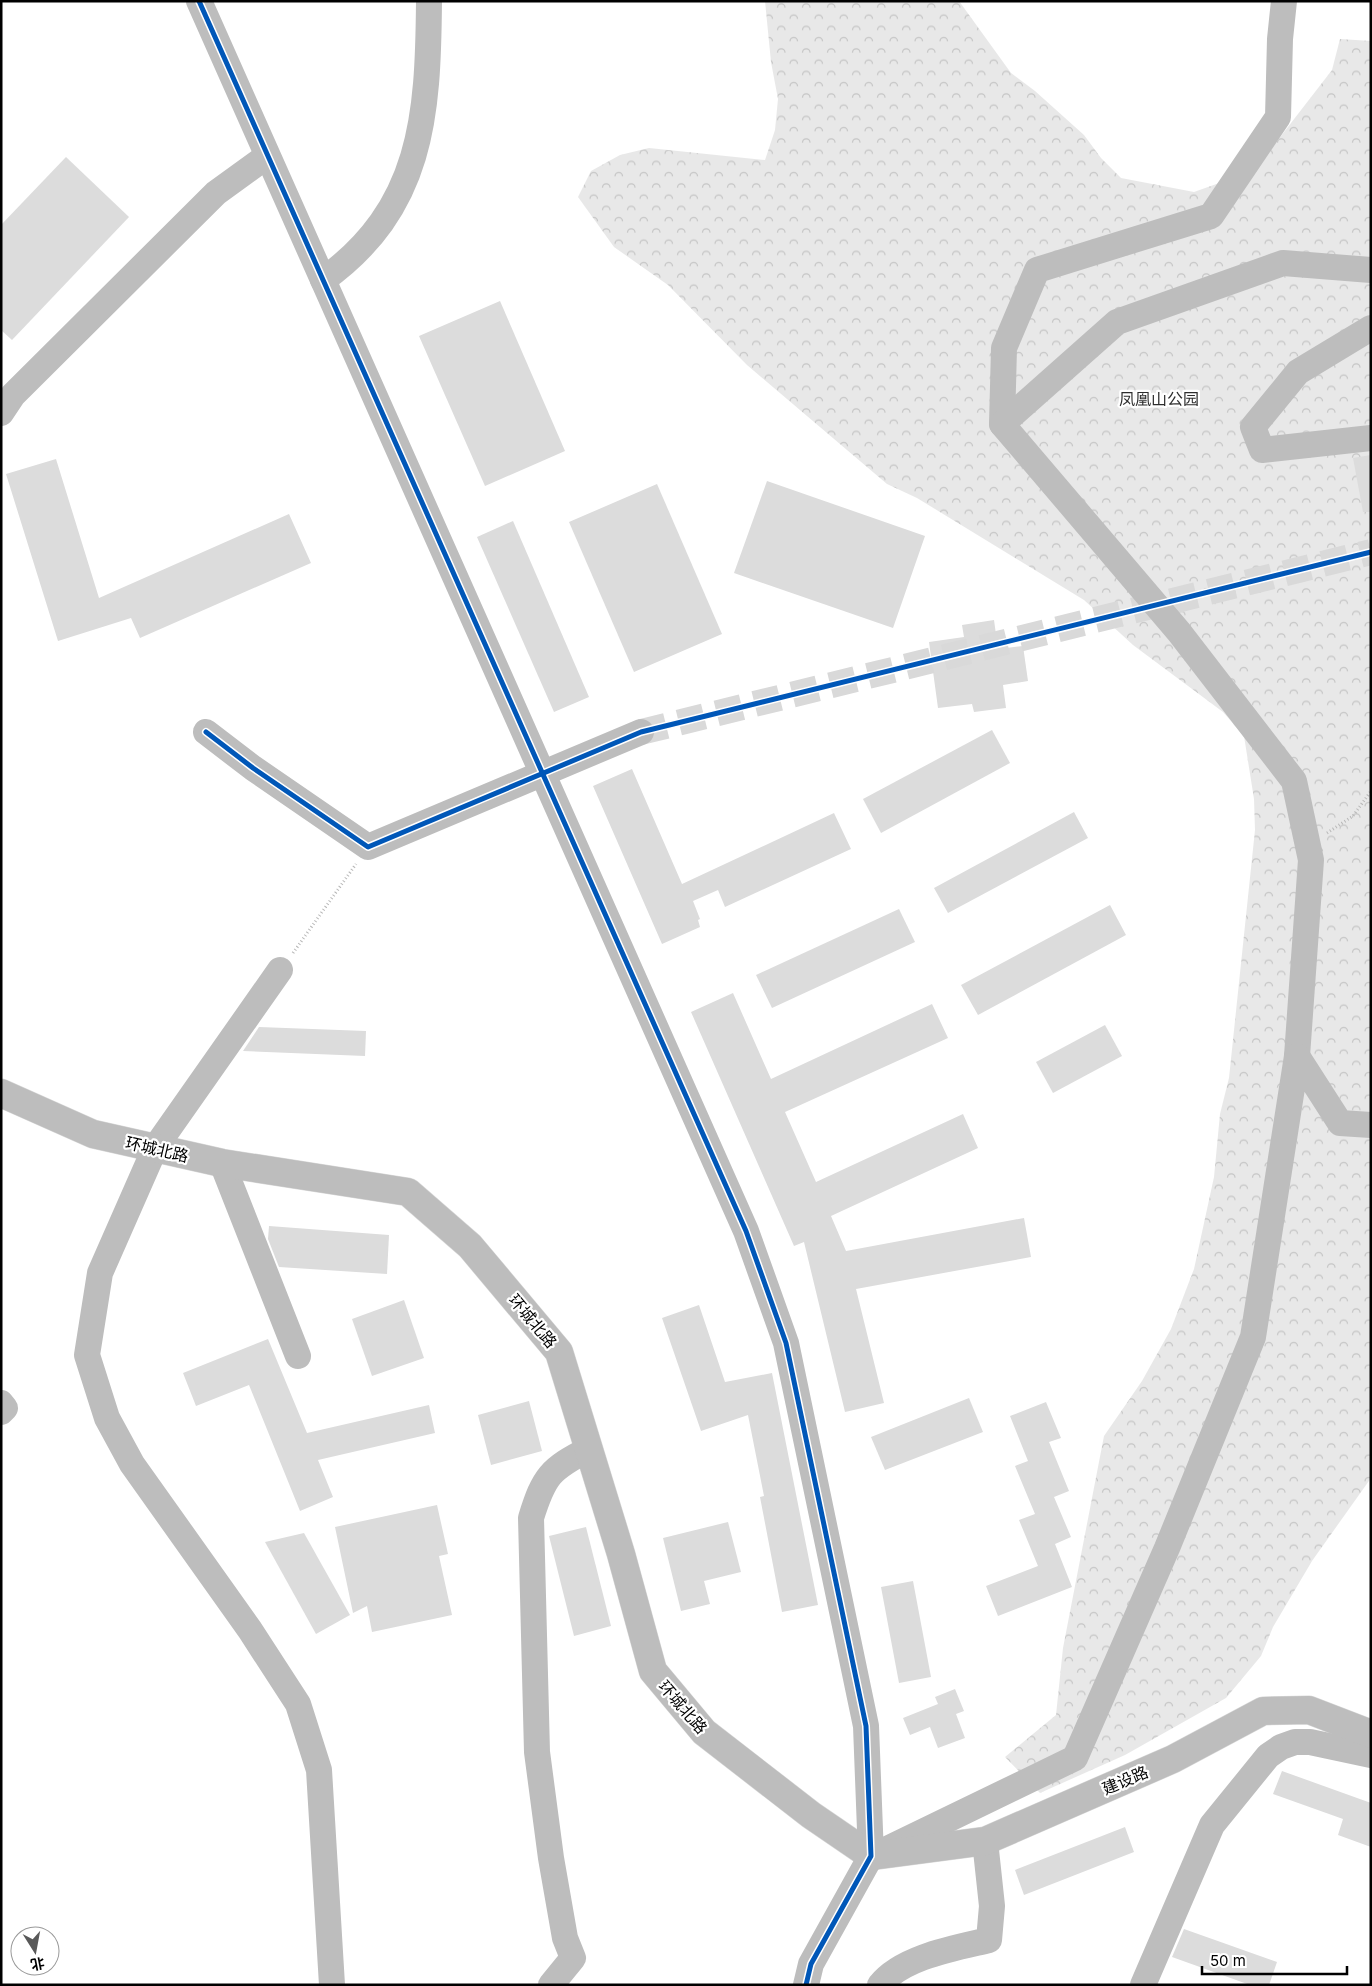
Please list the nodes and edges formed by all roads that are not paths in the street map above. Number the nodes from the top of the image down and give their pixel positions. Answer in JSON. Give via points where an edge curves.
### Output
{"nodes":[{"id":1,"x":199,"y":1,"type":"edge"},
{"id":2,"x":429,"y":1,"type":"edge"},
{"id":3,"x":1284,"y":1,"type":"edge"},
{"id":4,"x":267,"y":156,"type":"junction"},
{"id":5,"x":1371,"y":270,"type":"edge"},
{"id":6,"x":323,"y":280,"type":"junction"},
{"id":7,"x":1371,"y":328,"type":"edge"},
{"id":8,"x":1,"y":412,"type":"edge"},
{"id":9,"x":1002,"y":424,"type":"junction"},
{"id":10,"x":1371,"y":438,"type":"edge"},
{"id":11,"x":206,"y":732,"type":"dead end"},
{"id":12,"x":641,"y":732,"type":"tunnel mouth"},
{"id":13,"x":542,"y":774,"type":"junction"},
{"id":14,"x":280,"y":970,"type":"road end"},
{"id":15,"x":1297,"y":1056,"type":"junction"},
{"id":16,"x":1,"y":1093,"type":"edge"},
{"id":17,"x":1371,"y":1125,"type":"edge"},
{"id":18,"x":154,"y":1148,"type":"junction"},
{"id":19,"x":222,"y":1163,"type":"junction"},
{"id":20,"x":298,"y":1356,"type":"dead end"},
{"id":21,"x":1,"y":1403,"type":"edge"},
{"id":22,"x":1,"y":1412,"type":"edge"},
{"id":23,"x":589,"y":1449,"type":"junction"},
{"id":24,"x":1371,"y":1734,"type":"edge"},
{"id":25,"x":1371,"y":1756,"type":"edge"},
{"id":26,"x":985,"y":1841,"type":"junction"},
{"id":27,"x":872,"y":1856,"type":"junction"},
{"id":28,"x":332,"y":1985,"type":"edge"},
{"id":29,"x":551,"y":1985,"type":"edge"},
{"id":30,"x":806,"y":1985,"type":"edge"},
{"id":31,"x":880,"y":1985,"type":"edge"},
{"id":32,"x":1143,"y":1985,"type":"edge"}],
"edges":[{"from":1,"to":4,"type":"street"},
{"from":2,"to":6,"type":"street","via":[[428,52],[419,138],[412,162],[392,208],[378,229],[343,265]]},
{"from":3,"to":9,"type":"street","via":[[1278,117],[1273,125],[1211,216],[1037,270],[1004,348]]},
{"from":4,"to":6,"type":"street"},
{"from":4,"to":8,"type":"street","via":[[216,193],[13,395]]},
{"from":5,"to":9,"type":"street","via":[[1283,263],[1116,322]]},
{"from":6,"to":13,"type":"street"},
{"from":7,"to":10,"type":"street","via":[[1298,372],[1253,427],[1262,450]]},
{"from":9,"to":15,"type":"street","via":[[1179,632],[1294,781],[1311,860]]},
{"from":11,"to":13,"type":"street","via":[[368,847]]},
{"from":12,"to":13,"type":"street"},
{"from":13,"to":27,"type":"street","via":[[746,1231],[786,1343],[866,1726]]},
{"from":14,"to":18,"type":"street"},
{"from":15,"to":17,"type":"street","via":[[1340,1123]]},
{"from":15,"to":27,"type":"street","via":[[1253,1337],[1167,1548],[1075,1758]]},
{"from":16,"to":18,"type":"main road","name":"环城北路","via":[[93,1134]]},
{"from":18,"to":19,"type":"main road","name":"环城北路"},
{"from":18,"to":28,"type":"street","via":[[100,1273],[87,1355],[106,1418],[132,1464],[250,1630],[298,1704],[320,1770]]},
{"from":19,"to":20,"type":"street"},
{"from":19,"to":23,"type":"main road","name":"环城北路","via":[[408,1192],[470,1246],[559,1352]]},
{"from":21,"to":22,"type":"street","via":[[5,1408]]},
{"from":23,"to":27,"type":"main road","name":"环城北路","via":[[653,1671],[704,1732],[811,1815]]},
{"from":23,"to":29,"type":"street","via":[[558,1465],[540,1489],[531,1518],[537,1752],[551,1858],[565,1938],[573,1958]]},
{"from":24,"to":26,"type":"main road","name":"建设路","via":[[1309,1710],[1264,1711],[1172,1759]]},
{"from":25,"to":32,"type":"street","via":[[1310,1742],[1295,1742],[1268,1756],[1212,1825]]},
{"from":26,"to":27,"type":"main road","name":"建设路"},
{"from":26,"to":31,"type":"street","via":[[992,1906],[989,1940],[939,1952],[889,1974]]},
{"from":27,"to":30,"type":"street","via":[[812,1964]]}]}
